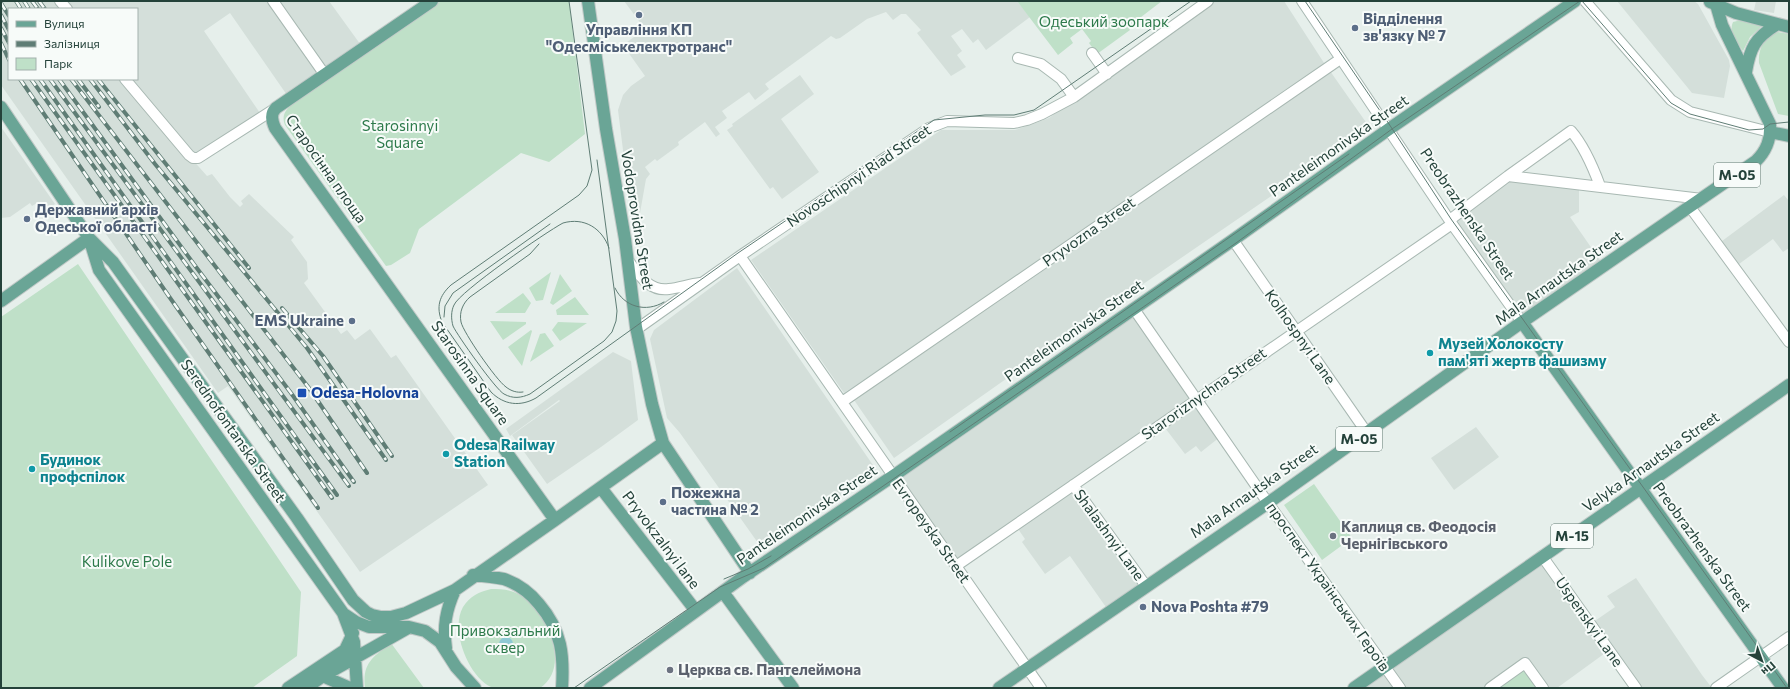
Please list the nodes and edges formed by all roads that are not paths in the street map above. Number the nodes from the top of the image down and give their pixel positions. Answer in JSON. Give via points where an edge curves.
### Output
{"nodes":[{"id":1,"x":273,"y":1,"type":"edge"},
{"id":2,"x":588,"y":1,"type":"edge"},
{"id":3,"x":1199,"y":1,"type":"edge"},
{"id":4,"x":1208,"y":1,"type":"edge"},
{"id":5,"x":1294,"y":1,"type":"edge"},
{"id":6,"x":1302,"y":1,"type":"edge"},
{"id":7,"x":1310,"y":1,"type":"edge"},
{"id":8,"x":1575,"y":1,"type":"edge"},
{"id":9,"x":1585,"y":1,"type":"edge"},
{"id":10,"x":426,"y":2,"type":"edge"},
{"id":11,"x":1713,"y":2,"type":"edge"},
{"id":12,"x":1776,"y":25,"type":"junction"},
{"id":13,"x":1789,"y":28,"type":"edge"},
{"id":14,"x":1092,"y":53,"type":"dead end"},
{"id":15,"x":1018,"y":58,"type":"dead end"},
{"id":16,"x":1336,"y":62,"type":"junction"},
{"id":17,"x":1105,"y":72,"type":"junction"},
{"id":18,"x":1746,"y":72,"type":"junction"},
{"id":19,"x":325,"y":75,"type":"junction"},
{"id":20,"x":126,"y":80,"type":"edge"},
{"id":21,"x":1072,"y":95,"type":"junction"},
{"id":22,"x":1,"y":107,"type":"edge"},
{"id":23,"x":276,"y":108,"type":"junction"},
{"id":24,"x":1389,"y":129,"type":"junction"},
{"id":25,"x":1770,"y":132,"type":"junction"},
{"id":26,"x":1789,"y":136,"type":"edge"},
{"id":27,"x":1508,"y":176,"type":"junction"},
{"id":28,"x":1600,"y":186,"type":"junction"},
{"id":29,"x":1702,"y":199,"type":"junction"},
{"id":30,"x":1690,"y":208,"type":"junction"},
{"id":31,"x":1452,"y":224,"type":"junction"},
{"id":32,"x":89,"y":238,"type":"junction"},
{"id":33,"x":1234,"y":240,"type":"junction"},
{"id":34,"x":740,"y":256,"type":"junction"},
{"id":35,"x":627,"y":258,"type":"junction"},
{"id":36,"x":702,"y":283,"type":"junction"},
{"id":37,"x":1,"y":301,"type":"edge"},
{"id":38,"x":1134,"y":309,"type":"junction"},
{"id":39,"x":1522,"y":322,"type":"junction"},
{"id":40,"x":636,"y":329,"type":"junction"},
{"id":41,"x":1296,"y":330,"type":"junction"},
{"id":42,"x":1789,"y":342,"type":"edge"},
{"id":43,"x":1789,"y":385,"type":"edge"},
{"id":44,"x":1196,"y":399,"type":"junction"},
{"id":45,"x":842,"y":402,"type":"junction"},
{"id":46,"x":1367,"y":433,"type":"junction"},
{"id":47,"x":663,"y":443,"type":"junction"},
{"id":48,"x":893,"y":476,"type":"junction"},
{"id":49,"x":1073,"y":485,"type":"junction"},
{"id":50,"x":601,"y":488,"type":"junction"},
{"id":51,"x":1640,"y":489,"type":"junction"},
{"id":52,"x":1268,"y":502,"type":"junction"},
{"id":53,"x":555,"y":520,"type":"junction"},
{"id":54,"x":1542,"y":556,"type":"junction"},
{"id":55,"x":956,"y":566,"type":"junction"},
{"id":56,"x":750,"y":572,"type":"junction"},
{"id":57,"x":474,"y":576,"type":"junction"},
{"id":58,"x":1146,"y":586,"type":"junction"},
{"id":59,"x":455,"y":590,"type":"junction"},
{"id":60,"x":723,"y":592,"type":"junction"},
{"id":61,"x":353,"y":600,"type":"junction"},
{"id":62,"x":696,"y":612,"type":"junction"},
{"id":63,"x":343,"y":613,"type":"junction"},
{"id":64,"x":356,"y":622,"type":"junction"},
{"id":65,"x":409,"y":627,"type":"junction"},
{"id":66,"x":1789,"y":637,"type":"edge"},
{"id":67,"x":353,"y":638,"type":"junction"},
{"id":68,"x":446,"y":648,"type":"junction"},
{"id":69,"x":1761,"y":657,"type":"junction"},
{"id":70,"x":356,"y":658,"type":"junction"},
{"id":71,"x":1385,"y":667,"type":"junction"},
{"id":72,"x":1028,"y":668,"type":"junction"},
{"id":73,"x":317,"y":674,"type":"junction"},
{"id":74,"x":288,"y":688,"type":"edge"},
{"id":75,"x":306,"y":688,"type":"edge"},
{"id":76,"x":350,"y":688,"type":"edge"},
{"id":77,"x":357,"y":688,"type":"edge"},
{"id":78,"x":475,"y":688,"type":"edge"},
{"id":79,"x":562,"y":688,"type":"edge"},
{"id":80,"x":590,"y":688,"type":"edge"},
{"id":81,"x":793,"y":688,"type":"edge"},
{"id":82,"x":999,"y":688,"type":"edge"},
{"id":83,"x":1041,"y":688,"type":"edge"},
{"id":84,"x":1354,"y":688,"type":"edge"},
{"id":85,"x":1400,"y":688,"type":"edge"},
{"id":86,"x":1490,"y":688,"type":"edge"},
{"id":87,"x":1543,"y":688,"type":"edge"},
{"id":88,"x":1636,"y":688,"type":"edge"},
{"id":89,"x":1716,"y":688,"type":"edge"},
{"id":90,"x":1783,"y":688,"type":"edge"}],
"edges":[{"from":1,"to":19,"type":"street"},
{"from":2,"to":35,"type":"main road","name":"Vodoprovidna Street"},
{"from":3,"to":17,"type":"street","name":"Novoschipnyi Riad Street"},
{"from":4,"to":17,"type":"street","name":"Novoschipnyi Riad Street"},
{"from":5,"to":16,"type":"street","name":"Preobrazhenska Street"},
{"from":6,"to":24,"type":"street","name":"Preobrazhenska Street"},
{"from":7,"to":24,"type":"street","name":"Preobrazhenska Street","via":[[1389,117]]},
{"from":8,"to":24,"type":"main road","name":"Panteleimonivska Street"},
{"from":9,"to":25,"type":"street","via":[[1671,100],[1690,112]]},
{"from":10,"to":19,"type":"main road","name":"Старосінна площа"},
{"from":11,"to":12,"type":"main road"},
{"from":11,"to":18,"type":"main road"},
{"from":12,"to":13,"type":"main road"},
{"from":12,"to":18,"type":"main road","via":[[1759,37],[1751,49]]},
{"from":14,"to":17,"type":"street"},
{"from":15,"to":21,"type":"street","via":[[1041,64],[1061,79]]},
{"from":16,"to":24,"type":"street","name":"Preobrazhenska Street","via":[[1379,124]]},
{"from":16,"to":45,"type":"street","name":"Pryvozna Street"},
{"from":17,"to":21,"type":"street","name":"Novoschipnyi Riad Street"},
{"from":18,"to":25,"type":"main road","number":"М-05","via":[[1770,124]]},
{"from":19,"to":23,"type":"main road","name":"Старосінна площа"},
{"from":20,"to":23,"type":"street","via":[[193,158],[198,158]]},
{"from":21,"to":34,"type":"street","name":"Novoschipnyi Riad Street","via":[[1053,108],[1014,123],[946,121],[933,126]]},
{"from":22,"to":32,"type":"main road","name":"Serednofontanska Street"},
{"from":23,"to":53,"type":"main road","name":"Старосінна площа","via":[[272,115],[275,128]]},
{"from":24,"to":31,"type":"street","name":"Preobrazhenska Street"},
{"from":24,"to":33,"type":"main road","name":"Panteleimonivska Street"},
{"from":25,"to":26,"type":"main road"},
{"from":25,"to":29,"type":"main road","name":"Mala Arnautska Street","number":"М-05","via":[[1766,150],[1756,161]]},
{"from":27,"to":28,"type":"street"},
{"from":27,"to":28,"type":"street","via":[[1571,131],[1594,169]]},
{"from":27,"to":31,"type":"street","name":"Staroriznychna Street","via":[[1451,219]]},
{"from":28,"to":29,"type":"street"},
{"from":29,"to":30,"type":"main road","name":"Mala Arnautska Street","number":"М-05"},
{"from":30,"to":39,"type":"main road","name":"Mala Arnautska Street","number":"М-05"},
{"from":30,"to":42,"type":"street"},
{"from":31,"to":39,"type":"street","name":"Preobrazhenska Street"},
{"from":31,"to":41,"type":"street","name":"Staroriznychna Street"},
{"from":32,"to":37,"type":"main road"},
{"from":32,"to":61,"type":"main road","name":"Serednofontanska Street","via":[[113,262]]},
{"from":32,"to":63,"type":"main road","name":"Serednofontanska Street","via":[[99,270]]},
{"from":33,"to":38,"type":"main road","name":"Panteleimonivska Street"},
{"from":33,"to":41,"type":"street","name":"Kolhospnyi Lane"},
{"from":34,"to":36,"type":"street","name":"Novoschipnyi Riad Street"},
{"from":34,"to":45,"type":"street","name":"Evropeyska Street"},
{"from":35,"to":36,"type":"street","name":"Novoschipnyi Riad Street","via":[[646,282],[657,288],[669,289]]},
{"from":35,"to":40,"type":"main road","name":"Vodoprovidna Street"},
{"from":36,"to":40,"type":"street","name":"Novoschipnyi Riad Street"},
{"from":38,"to":44,"type":"street","name":"проспект Українських Героїв"},
{"from":38,"to":48,"type":"main road","name":"Panteleimonivska Street"},
{"from":39,"to":46,"type":"main road","name":"Mala Arnautska Street","number":"М-05"},
{"from":39,"to":51,"type":"main road","name":"Preobrazhenska Street"},
{"from":40,"to":47,"type":"main road","name":"Vodoprovidna Street"},
{"from":41,"to":44,"type":"street","name":"Staroriznychna Street"},
{"from":41,"to":46,"type":"street","name":"Kolhospnyi Lane"},
{"from":43,"to":51,"type":"main road","name":"Velyka Arnautska Street","number":"М-15"},
{"from":44,"to":49,"type":"street","name":"Staroriznychna Street"},
{"from":44,"to":52,"type":"street","name":"проспект Українських Героїв"},
{"from":45,"to":48,"type":"street","name":"Evropeyska Street"},
{"from":46,"to":52,"type":"main road","name":"Mala Arnautska Street","number":"М-05"},
{"from":47,"to":50,"type":"main road"},
{"from":47,"to":56,"type":"main road","name":"Vodoprovidna Street"},
{"from":48,"to":55,"type":"street","name":"Evropeyska Street"},
{"from":48,"to":56,"type":"main road","name":"Panteleimonivska Street"},
{"from":49,"to":55,"type":"street","name":"Staroriznychna Street"},
{"from":49,"to":58,"type":"street","name":"Shalashnyi Lane"},
{"from":50,"to":53,"type":"main road"},
{"from":50,"to":62,"type":"main road","name":"Pryvokzalnyi lane"},
{"from":51,"to":54,"type":"main road","name":"Velyka Arnautska Street","number":"М-15"},
{"from":51,"to":69,"type":"main road","name":"Preobrazhenska Street"},
{"from":52,"to":58,"type":"main road","name":"Mala Arnautska Street","number":"М-05"},
{"from":52,"to":71,"type":"street","name":"проспект Українських Героїв"},
{"from":53,"to":57,"type":"main road"},
{"from":54,"to":71,"type":"main road","name":"Velyka Arnautska Street","number":"М-15"},
{"from":54,"to":88,"type":"street","name":"Uspenskyi Lane"},
{"from":55,"to":72,"type":"street","name":"Evropeyska Street"},
{"from":56,"to":60,"type":"main road","name":"Panteleimonivska Street"},
{"from":57,"to":59,"type":"main road"},
{"from":57,"to":79,"type":"main road","via":[[490,577],[515,584],[535,599],[549,615],[561,646]]},
{"from":58,"to":72,"type":"main road","name":"Mala Arnautska Street","number":"М-05"},
{"from":59,"to":61,"type":"main road","via":[[391,617],[372,615]]},
{"from":59,"to":68,"type":"main road","via":[[445,618]]},
{"from":60,"to":62,"type":"main road","name":"Panteleimonivska Street"},
{"from":60,"to":81,"type":"main road"},
{"from":61,"to":64,"type":"main road"},
{"from":62,"to":80,"type":"main road","name":"Panteleimonivska Street"},
{"from":63,"to":64,"type":"main road"},
{"from":63,"to":67,"type":"main road","name":"Serednofontanska Street"},
{"from":64,"to":65,"type":"main road","via":[[377,628]]},
{"from":64,"to":67,"type":"main road"},
{"from":65,"to":68,"type":"main road","via":[[434,636]]},
{"from":65,"to":70,"type":"main road"},
{"from":66,"to":69,"type":"street"},
{"from":67,"to":70,"type":"main road"},
{"from":67,"to":73,"type":"main road","via":[[345,650]]},
{"from":68,"to":78,"type":"main road","via":[[456,667]]},
{"from":69,"to":89,"type":"street"},
{"from":69,"to":90,"type":"main road","name":"Preobrazhenska Street"},
{"from":70,"to":73,"type":"main road"},
{"from":70,"to":77,"type":"main road"},
{"from":71,"to":84,"type":"main road","name":"Velyka Arnautska Street","number":"М-15"},
{"from":71,"to":85,"type":"street","name":"проспект Українських Героїв"},
{"from":72,"to":82,"type":"main road","name":"Mala Arnautska Street","number":"М-05"},
{"from":72,"to":83,"type":"street","name":"Evropeyska Street"},
{"from":73,"to":74,"type":"main road"},
{"from":73,"to":75,"type":"main road"},
{"from":73,"to":76,"type":"main road"},
{"from":86,"to":87,"type":"street","via":[[1525,663]]}]}
